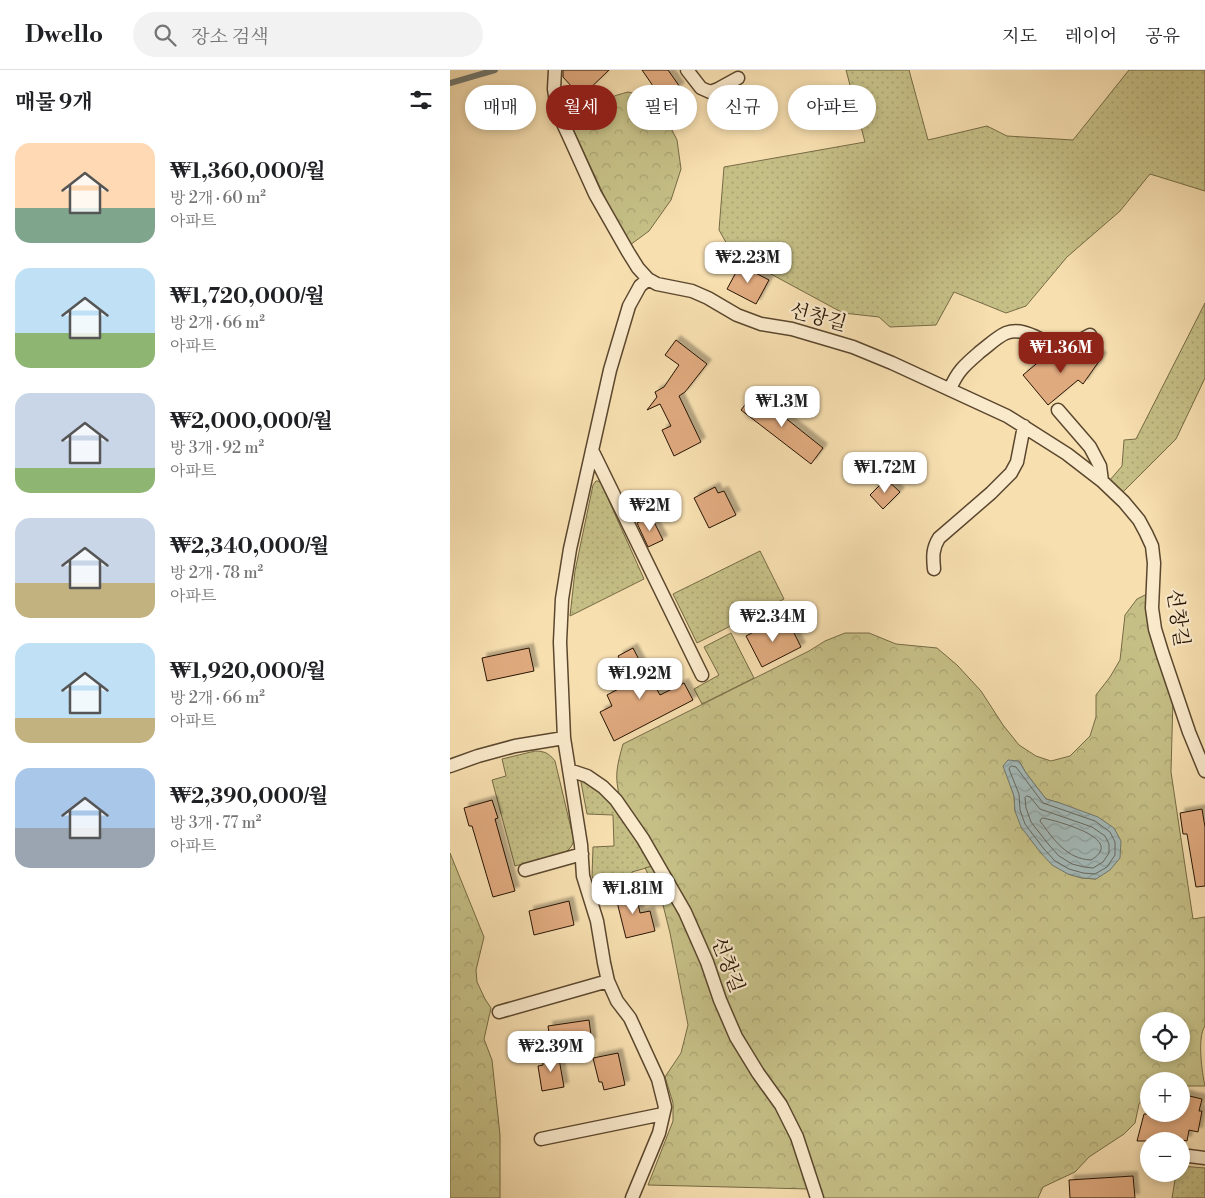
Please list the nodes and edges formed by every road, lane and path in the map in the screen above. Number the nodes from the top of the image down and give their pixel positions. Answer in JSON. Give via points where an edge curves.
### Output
{"nodes":[{"id":1,"x":555,"y":70,"type":"edge"},
{"id":2,"x":687,"y":70,"type":"edge"},
{"id":3,"x":738,"y":78,"type":"dead end"},
{"id":4,"x":648,"y":279,"type":"junction"},
{"id":5,"x":1090,"y":335,"type":"dead end"},
{"id":6,"x":950,"y":389,"type":"junction"},
{"id":7,"x":1058,"y":410,"type":"dead end"},
{"id":8,"x":1024,"y":426,"type":"junction"},
{"id":9,"x":592,"y":450,"type":"junction"},
{"id":10,"x":1102,"y":481,"type":"junction"},
{"id":11,"x":934,"y":569,"type":"dead end"},
{"id":12,"x":702,"y":675,"type":"dead end"},
{"id":13,"x":564,"y":738,"type":"junction"},
{"id":14,"x":450,"y":766,"type":"edge"},
{"id":15,"x":569,"y":770,"type":"junction"},
{"id":16,"x":1205,"y":771,"type":"edge"},
{"id":17,"x":582,"y":854,"type":"junction"},
{"id":18,"x":525,"y":870,"type":"dead end"},
{"id":19,"x":608,"y":981,"type":"junction"},
{"id":20,"x":499,"y":1012,"type":"dead end"},
{"id":21,"x":663,"y":1114,"type":"junction"},
{"id":22,"x":541,"y":1139,"type":"dead end"},
{"id":23,"x":1190,"y":1156,"type":"edge"},
{"id":24,"x":1205,"y":1158,"type":"edge"},
{"id":25,"x":632,"y":1198,"type":"edge"},
{"id":26,"x":817,"y":1198,"type":"edge"}],
"edges":[{"from":1,"to":4,"type":"lane","via":[[556,102],[571,142],[595,194],[638,268]]},
{"from":2,"to":3,"type":"lane","via":[[701,88],[710,92]]},
{"from":4,"to":6,"type":"lane","name":"선창길","via":[[656,284],[692,291],[761,324],[792,329],[853,347]]},
{"from":4,"to":9,"type":"lane","via":[[640,286],[629,306]]},
{"from":5,"to":6,"type":"lane","via":[[1068,345],[1058,345],[1020,332],[1007,333],[963,366]]},
{"from":6,"to":8,"type":"lane","name":"선창길"},
{"from":7,"to":10,"type":"lane","via":[[1090,447],[1100,466]]},
{"from":8,"to":10,"type":"lane","name":"선창길"},
{"from":8,"to":11,"type":"lane","via":[[1019,456],[1011,473],[939,538],[933,554]]},
{"from":9,"to":12,"type":"lane"},
{"from":9,"to":13,"type":"lane","via":[[562,599],[560,642]]},
{"from":10,"to":16,"type":"lane","name":"선창길","via":[[1139,520],[1152,546],[1155,630]]},
{"from":13,"to":14,"type":"lane","via":[[516,746]]},
{"from":13,"to":15,"type":"lane"},
{"from":15,"to":17,"type":"lane"},
{"from":15,"to":26,"type":"lane","name":"선창길","via":[[587,776],[603,787],[643,839],[685,912],[736,1037],[781,1105],[796,1136]]},
{"from":17,"to":18,"type":"lane"},
{"from":17,"to":19,"type":"lane","via":[[583,876],[597,921]]},
{"from":19,"to":20,"type":"lane"},
{"from":19,"to":21,"type":"lane","via":[[630,1018],[658,1080]]},
{"from":21,"to":22,"type":"lane"},
{"from":21,"to":25,"type":"lane","via":[[659,1133]]},
{"from":23,"to":24,"type":"lane"}]}
